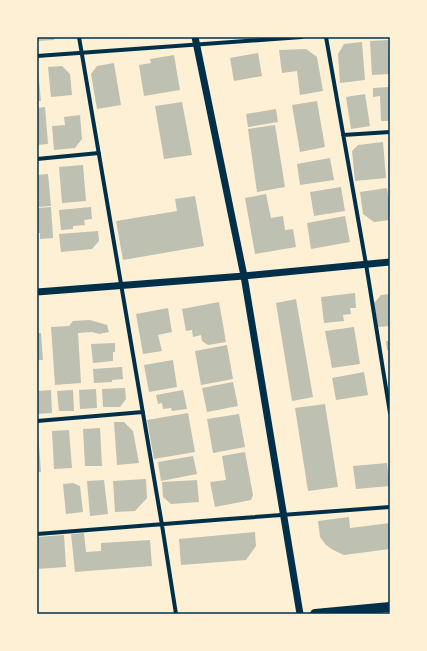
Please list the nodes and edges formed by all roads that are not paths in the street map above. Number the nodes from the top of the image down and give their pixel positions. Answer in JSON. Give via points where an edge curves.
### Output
{"nodes":[{"id":1,"x":79,"y":37,"type":"edge"},
{"id":2,"x":302,"y":37,"type":"edge"},
{"id":3,"x":326,"y":37,"type":"edge"},
{"id":4,"x":196,"y":41,"type":"edge"},
{"id":5,"x":82,"y":54,"type":"junction"},
{"id":6,"x":37,"y":56,"type":"edge"},
{"id":7,"x":390,"y":132,"type":"edge"},
{"id":8,"x":343,"y":134,"type":"junction"},
{"id":9,"x":99,"y":153,"type":"junction"},
{"id":10,"x":37,"y":159,"type":"edge"},
{"id":11,"x":390,"y":262,"type":"edge"},
{"id":12,"x":366,"y":264,"type":"junction"},
{"id":13,"x":244,"y":276,"type":"junction"},
{"id":14,"x":122,"y":285,"type":"junction"},
{"id":15,"x":37,"y":292,"type":"edge"},
{"id":16,"x":388,"y":392,"type":"edge"},
{"id":17,"x":143,"y":412,"type":"junction"},
{"id":18,"x":390,"y":413,"type":"edge"},
{"id":19,"x":37,"y":420,"type":"edge"},
{"id":20,"x":390,"y":507,"type":"edge"},
{"id":21,"x":283,"y":514,"type":"junction"},
{"id":22,"x":162,"y":525,"type":"junction"},
{"id":23,"x":37,"y":534,"type":"edge"},
{"id":24,"x":390,"y":607,"type":"edge"},
{"id":25,"x":176,"y":614,"type":"edge"},
{"id":26,"x":300,"y":614,"type":"edge"},
{"id":27,"x":315,"y":614,"type":"edge"}],
"edges":[{"from":1,"to":5,"type":"street"},
{"from":2,"to":4,"type":"street"},
{"from":3,"to":8,"type":"street"},
{"from":4,"to":5,"type":"street"},
{"from":4,"to":13,"type":"street"},
{"from":5,"to":6,"type":"street"},
{"from":5,"to":9,"type":"street"},
{"from":7,"to":8,"type":"street"},
{"from":8,"to":12,"type":"street"},
{"from":9,"to":10,"type":"street"},
{"from":9,"to":14,"type":"street"},
{"from":11,"to":12,"type":"street"},
{"from":12,"to":13,"type":"street"},
{"from":12,"to":16,"type":"street"},
{"from":13,"to":14,"type":"street"},
{"from":13,"to":21,"type":"street"},
{"from":14,"to":15,"type":"street"},
{"from":14,"to":17,"type":"street"},
{"from":16,"to":18,"type":"street"},
{"from":17,"to":19,"type":"street"},
{"from":17,"to":22,"type":"street"},
{"from":20,"to":21,"type":"street"},
{"from":21,"to":22,"type":"street"},
{"from":21,"to":26,"type":"street"},
{"from":22,"to":23,"type":"street"},
{"from":22,"to":25,"type":"street"},
{"from":24,"to":27,"type":"main road"}]}
